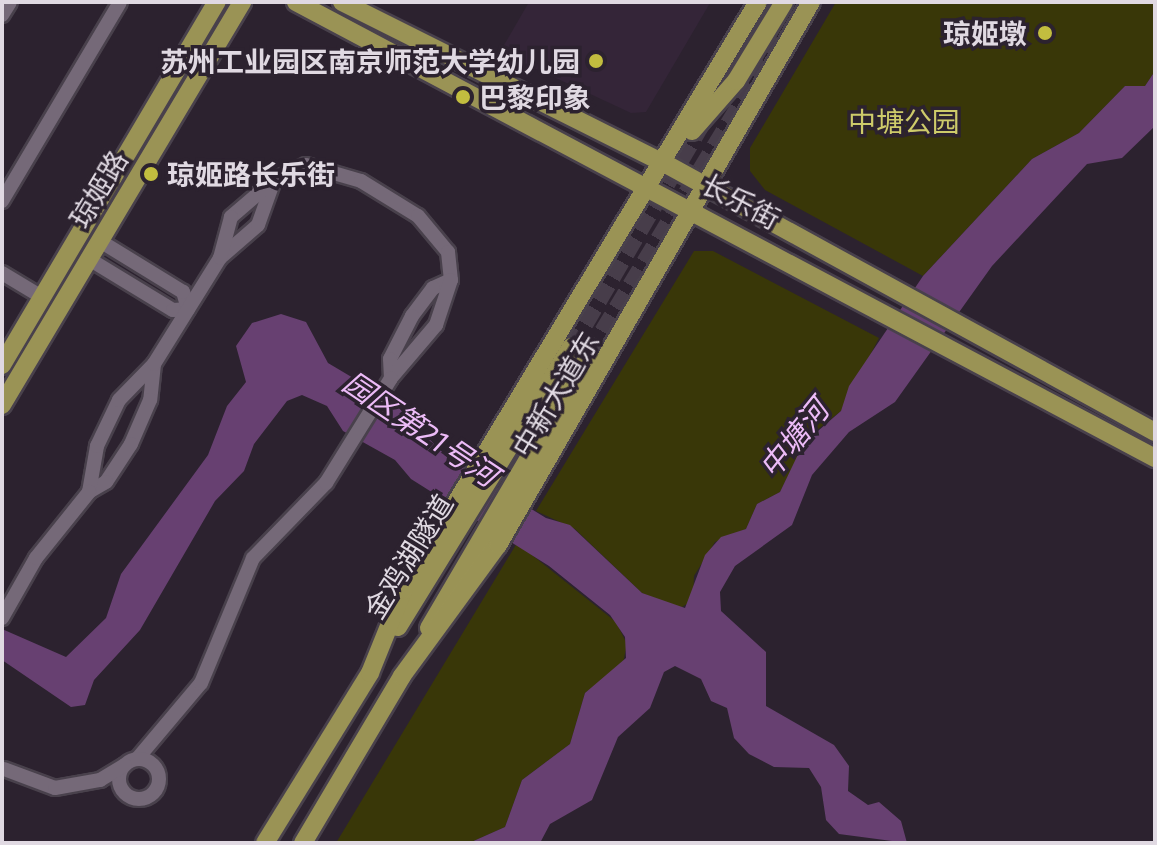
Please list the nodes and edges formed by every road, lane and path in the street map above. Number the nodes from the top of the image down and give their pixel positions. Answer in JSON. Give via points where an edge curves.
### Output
{"nodes":[{"id":1,"x":10,"y":2,"type":"edge"},
{"id":2,"x":121,"y":2,"type":"edge"},
{"id":3,"x":217,"y":2,"type":"edge"},
{"id":4,"x":242,"y":2,"type":"edge"},
{"id":5,"x":296,"y":2,"type":"edge"},
{"id":6,"x":342,"y":2,"type":"edge"},
{"id":7,"x":758,"y":2,"type":"edge"},
{"id":8,"x":784,"y":2,"type":"edge"},
{"id":9,"x":811,"y":2,"type":"edge"},
{"id":10,"x":2,"y":15,"type":"edge"},
{"id":11,"x":664,"y":163,"type":"junction"},
{"id":12,"x":274,"y":180,"type":"junction"},
{"id":13,"x":651,"y":185,"type":"junction"},
{"id":14,"x":704,"y":186,"type":"junction"},
{"id":15,"x":2,"y":201,"type":"edge"},
{"id":16,"x":697,"y":210,"type":"junction"},
{"id":17,"x":100,"y":241,"type":"junction"},
{"id":18,"x":220,"y":258,"type":"junction"},
{"id":19,"x":89,"y":259,"type":"junction"},
{"id":20,"x":2,"y":273,"type":"edge"},
{"id":21,"x":451,"y":280,"type":"junction"},
{"id":22,"x":42,"y":297,"type":"junction"},
{"id":23,"x":188,"y":309,"type":"junction"},
{"id":24,"x":571,"y":347,"type":"tunnel mouth"},
{"id":25,"x":589,"y":355,"type":"tunnel mouth"},
{"id":26,"x":154,"y":364,"type":"junction"},
{"id":27,"x":2,"y":365,"type":"edge"},
{"id":28,"x":388,"y":383,"type":"junction"},
{"id":29,"x":2,"y":405,"type":"edge"},
{"id":30,"x":1155,"y":432,"type":"edge"},
{"id":31,"x":1155,"y":458,"type":"edge"},
{"id":32,"x":89,"y":492,"type":"junction"},
{"id":33,"x":2,"y":618,"type":"edge"},
{"id":34,"x":370,"y":673,"type":"junction"},
{"id":35,"x":402,"y":676,"type":"junction"},
{"id":36,"x":3,"y":769,"type":"edge"},
{"id":37,"x":265,"y":843,"type":"edge"},
{"id":38,"x":303,"y":843,"type":"edge"}],
"edges":[{"from":1,"to":10,"type":"street"},
{"from":2,"to":15,"type":"street"},
{"from":3,"to":22,"type":"main road","name":"琼姬路"},
{"from":4,"to":17,"type":"main road","name":"琼姬路"},
{"from":5,"to":13,"type":"main road","name":"长乐街"},
{"from":6,"to":11,"type":"main road","name":"长乐街"},
{"from":7,"to":11,"type":"main road","name":"中新大道东"},
{"from":8,"to":11,"type":"main road","via":[[736,81]]},
{"from":9,"to":14,"type":"main road","name":"中新大道东"},
{"from":11,"to":13,"type":"main road","name":"中新大道东"},
{"from":11,"to":14,"type":"main road","name":"长乐街"},
{"from":12,"to":18,"type":"street","via":[[258,225]]},
{"from":12,"to":18,"type":"street","via":[[231,217]]},
{"from":12,"to":21,"type":"street","via":[[311,165],[399,201],[448,252]]},
{"from":13,"to":16,"type":"main road","name":"长乐街"},
{"from":13,"to":34,"type":"main road","name":"中新大道东","via":[[404,589]]},
{"from":14,"to":16,"type":"main road","name":"中新大道东"},
{"from":14,"to":30,"type":"main road","name":"长乐街"},
{"from":16,"to":31,"type":"main road","name":"长乐街"},
{"from":16,"to":35,"type":"main road","name":"中新大道东","via":[[498,545]]},
{"from":17,"to":19,"type":"main road","name":"琼姬路"},
{"from":17,"to":23,"type":"street","via":[[183,292]]},
{"from":18,"to":23,"type":"street"},
{"from":19,"to":23,"type":"street","via":[[173,310]]},
{"from":19,"to":29,"type":"main road","name":"琼姬路"},
{"from":20,"to":22,"type":"street"},
{"from":21,"to":28,"type":"street","via":[[436,325]]},
{"from":21,"to":28,"type":"street","via":[[433,288],[412,316],[390,359]]},
{"from":22,"to":27,"type":"main road","name":"琼姬路"},
{"from":23,"to":26,"type":"street"},
{"from":24,"to":34,"type":"main road","name":"金鸡湖隧道"},
{"from":25,"to":35,"type":"main road","name":"金鸡湖隧道"},
{"from":26,"to":32,"type":"street","via":[[129,385],[103,429]]},
{"from":26,"to":32,"type":"street","via":[[150,400],[131,444],[106,482]]},
{"from":28,"to":36,"type":"street","via":[[326,483],[253,558],[201,683],[131,762],[100,780],[55,788]]},
{"from":32,"to":33,"type":"street","via":[[36,558]]},
{"from":34,"to":37,"type":"main road","name":"中新大道东"},
{"from":35,"to":38,"type":"main road","name":"中新大道东"}]}
